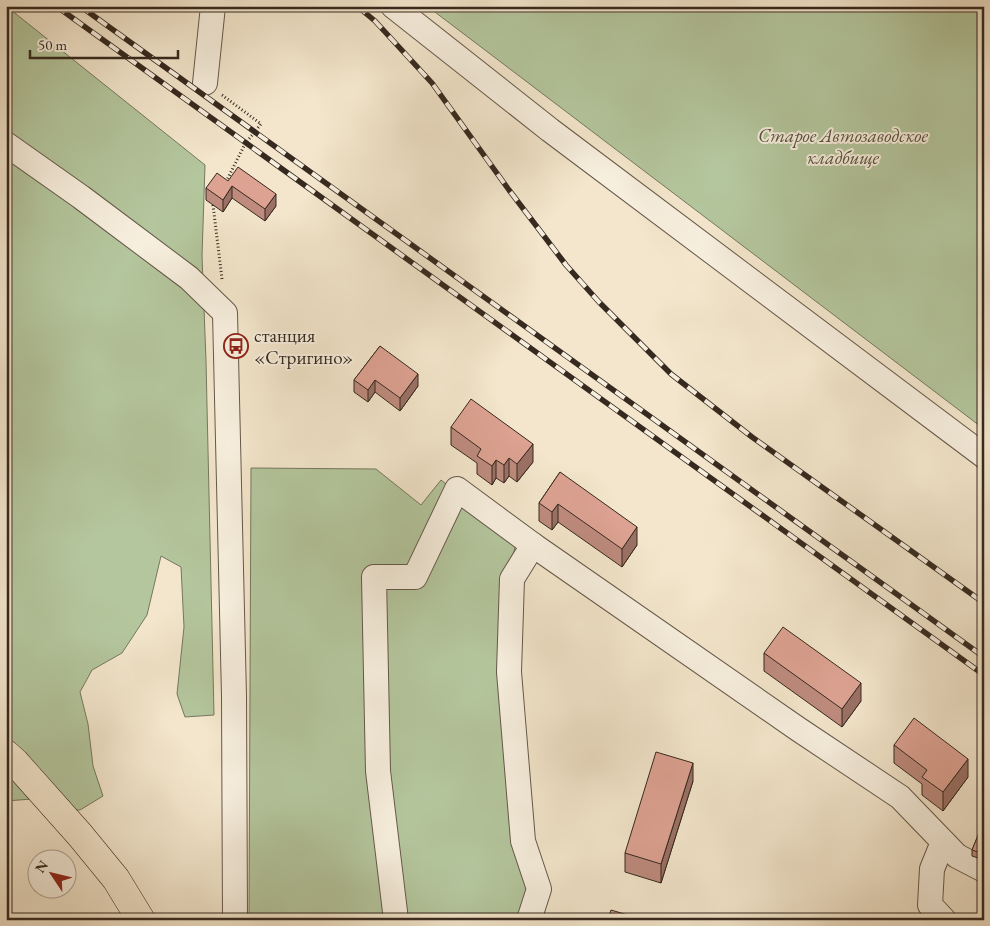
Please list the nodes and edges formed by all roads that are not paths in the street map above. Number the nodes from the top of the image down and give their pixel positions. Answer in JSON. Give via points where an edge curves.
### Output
{"nodes":[{"id":1,"x":213,"y":6,"type":"edge"},
{"id":2,"x":393,"y":6,"type":"edge"},
{"id":3,"x":205,"y":83,"type":"road end"},
{"id":4,"x":6,"y":144,"type":"edge"},
{"id":5,"x":984,"y":456,"type":"edge"},
{"id":6,"x":534,"y":545,"type":"junction"},
{"id":7,"x":6,"y":754,"type":"edge"},
{"id":8,"x":943,"y":842,"type":"junction"},
{"id":9,"x":984,"y":870,"type":"edge"},
{"id":10,"x":140,"y":920,"type":"edge"},
{"id":11,"x":236,"y":920,"type":"edge"},
{"id":12,"x":396,"y":920,"type":"edge"},
{"id":13,"x":529,"y":920,"type":"edge"},
{"id":14,"x":944,"y":920,"type":"edge"}],
"edges":[{"from":1,"to":3,"type":"street"},
{"from":2,"to":5,"type":"street","via":[[550,130]]},
{"from":4,"to":11,"type":"street","via":[[189,278],[225,312]]},
{"from":6,"to":8,"type":"street","via":[[790,724],[900,796]]},
{"from":6,"to":12,"type":"street","via":[[457,489],[415,577],[374,577],[378,771]]},
{"from":6,"to":13,"type":"street","via":[[512,579],[509,672],[523,841],[539,889]]},
{"from":7,"to":10,"type":"main road","via":[[116,879]]},
{"from":8,"to":9,"type":"street","via":[[957,856]]},
{"from":8,"to":14,"type":"street","via":[[932,869],[930,905]]}]}
